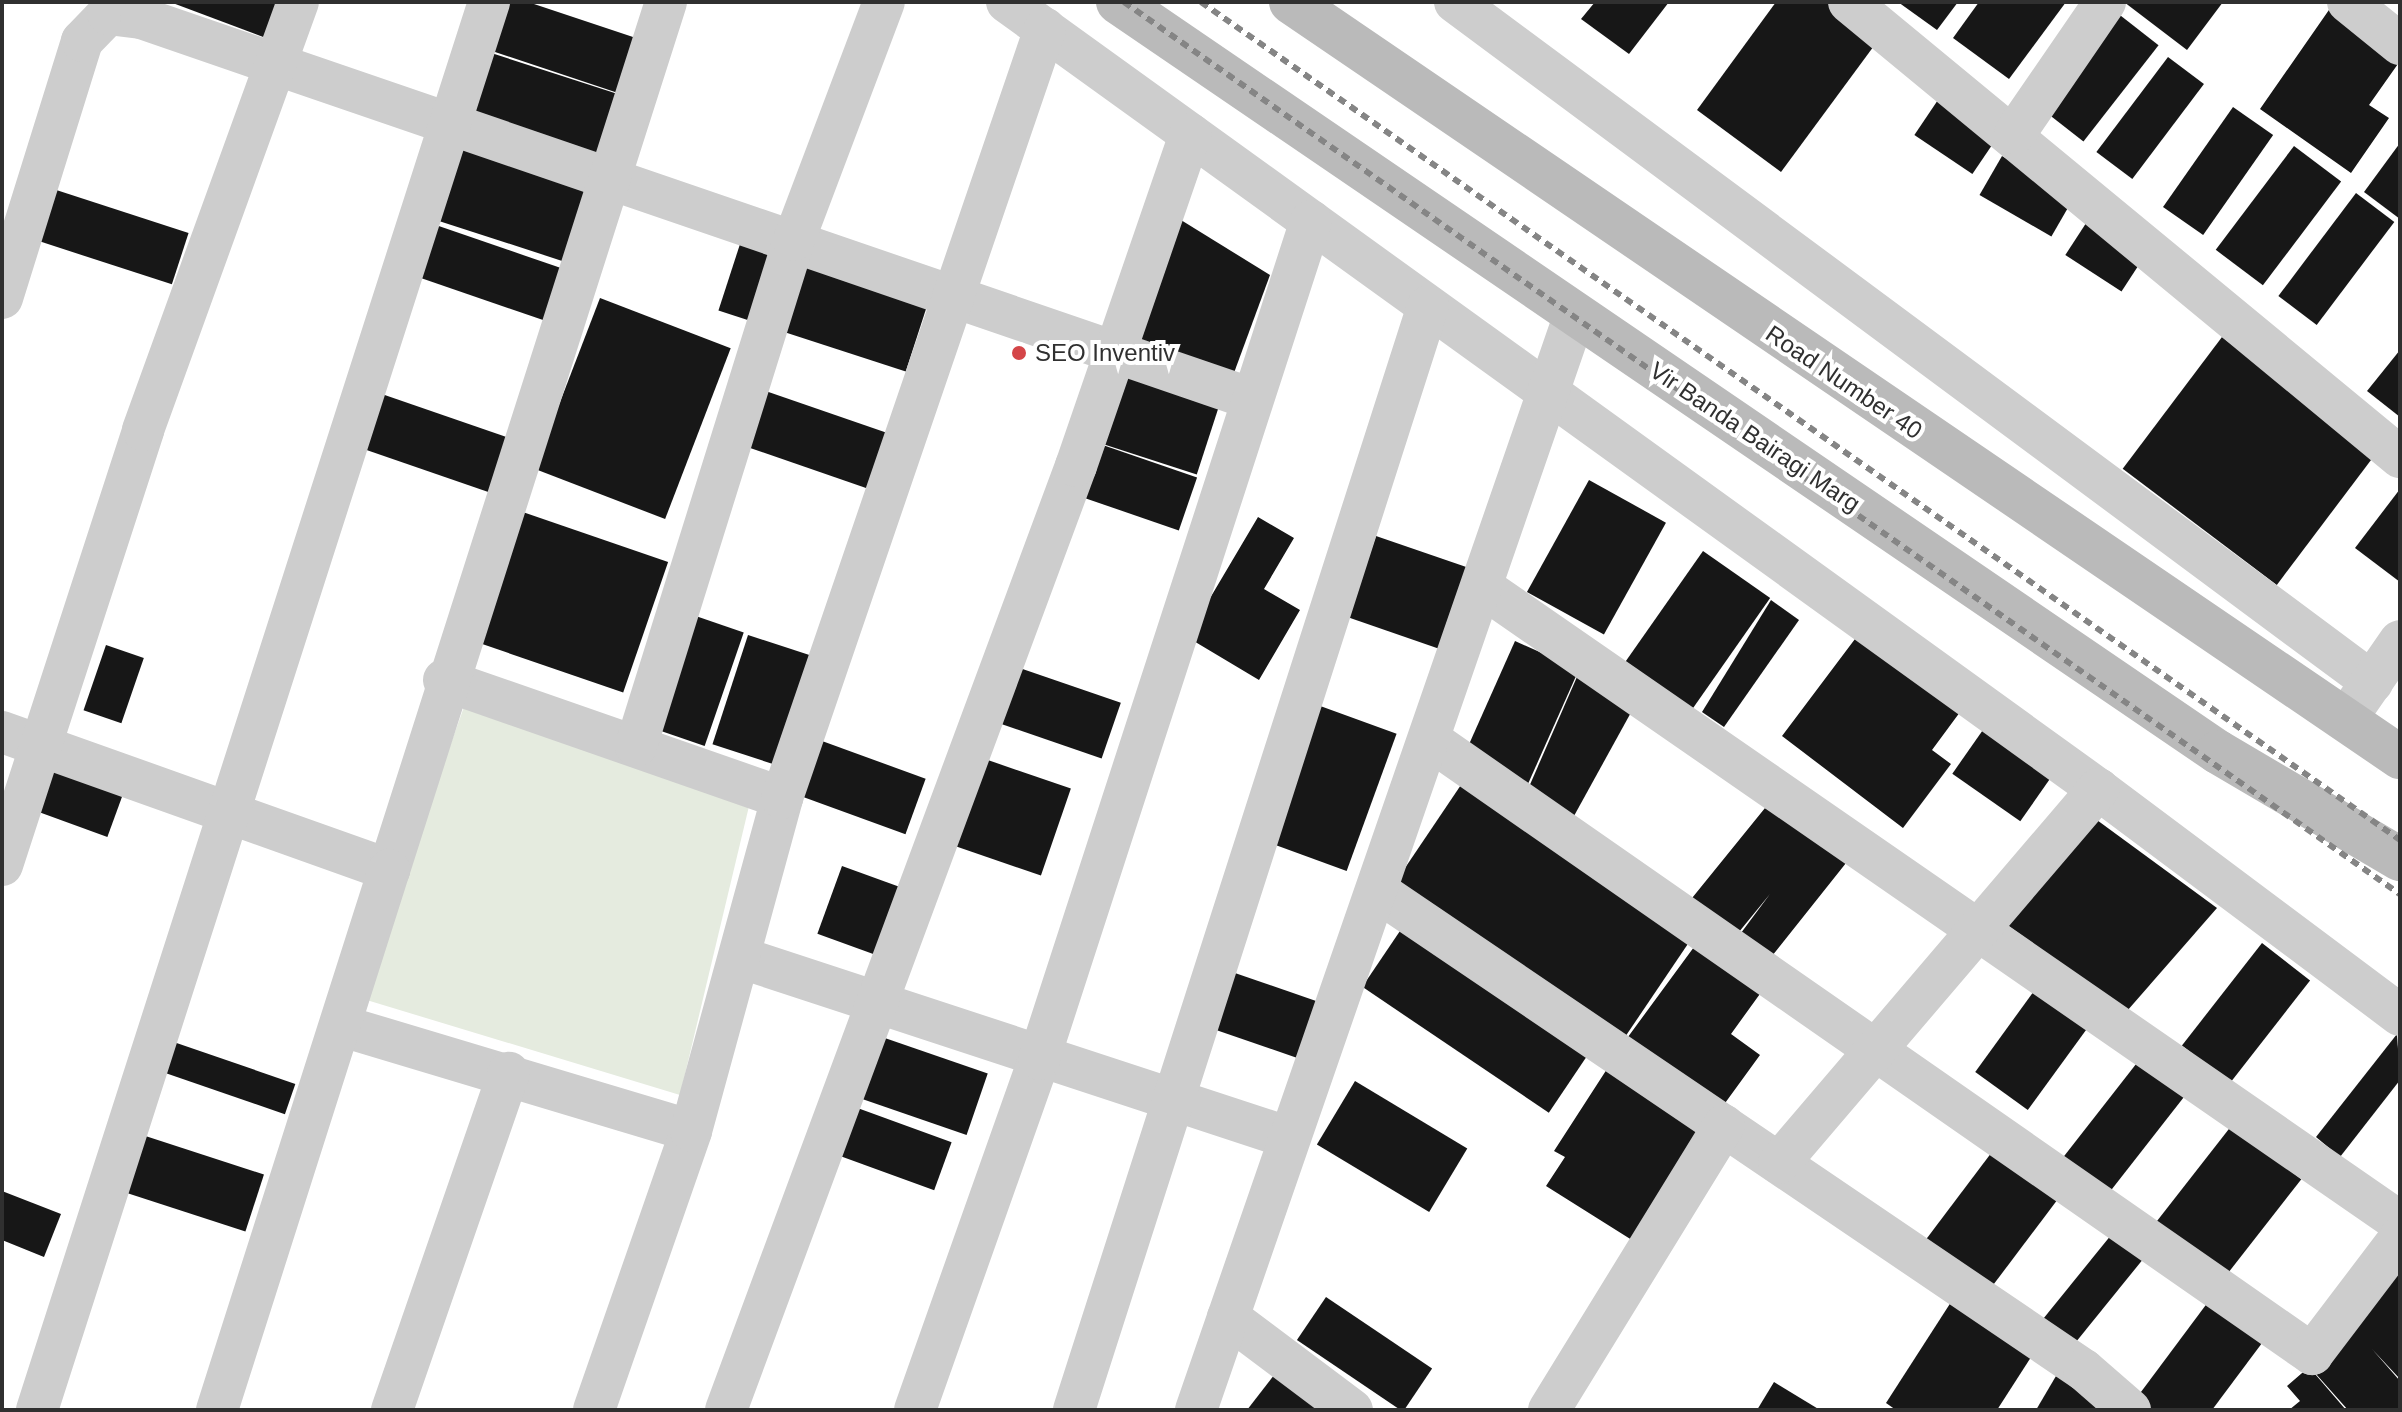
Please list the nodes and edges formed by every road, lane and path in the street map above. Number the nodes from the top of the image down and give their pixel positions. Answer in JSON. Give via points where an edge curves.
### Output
{"nodes":[{"id":1,"x":298,"y":2,"type":"edge"},
{"id":2,"x":489,"y":2,"type":"edge"},
{"id":3,"x":666,"y":2,"type":"edge"},
{"id":4,"x":884,"y":2,"type":"edge"},
{"id":5,"x":1007,"y":2,"type":"edge"},
{"id":6,"x":1118,"y":2,"type":"edge"},
{"id":7,"x":1455,"y":2,"type":"edge"},
{"id":8,"x":1849,"y":2,"type":"edge"},
{"id":9,"x":2105,"y":2,"type":"edge"},
{"id":10,"x":2348,"y":2,"type":"edge"},
{"id":11,"x":1297,"y":4,"type":"edge"},
{"id":12,"x":144,"y":10,"type":"edge"},
{"id":13,"x":83,"y":13,"type":"edge"},
{"id":14,"x":1045,"y":29,"type":"junction"},
{"id":15,"x":2400,"y":44,"type":"edge"},
{"id":16,"x":277,"y":65,"type":"junction"},
{"id":17,"x":450,"y":128,"type":"junction"},
{"id":18,"x":2015,"y":133,"type":"junction"},
{"id":19,"x":1190,"y":134,"type":"junction"},
{"id":20,"x":609,"y":178,"type":"junction"},
{"id":21,"x":1311,"y":221,"type":"junction"},
{"id":22,"x":794,"y":240,"type":"junction"},
{"id":23,"x":957,"y":294,"type":"junction"},
{"id":24,"x":2,"y":298,"type":"edge"},
{"id":25,"x":1428,"y":306,"type":"junction"},
{"id":26,"x":1575,"y":314,"type":"junction"},
{"id":27,"x":1115,"y":352,"type":"junction"},
{"id":28,"x":1547,"y":388,"type":"junction"},
{"id":29,"x":1249,"y":398,"type":"junction"},
{"id":30,"x":2400,"y":457,"type":"edge"},
{"id":31,"x":1485,"y":589,"type":"junction"},
{"id":32,"x":2400,"y":641,"type":"edge"},
{"id":33,"x":444,"y":680,"type":"junction"},
{"id":34,"x":2372,"y":682,"type":"junction"},
{"id":35,"x":2343,"y":721,"type":"junction"},
{"id":36,"x":20,"y":737,"type":"edge"},
{"id":37,"x":1430,"y":740,"type":"junction"},
{"id":38,"x":636,"y":746,"type":"junction"},
{"id":39,"x":2400,"y":757,"type":"edge"},
{"id":40,"x":2098,"y":789,"type":"junction"},
{"id":41,"x":782,"y":798,"type":"junction"},
{"id":42,"x":228,"y":808,"type":"junction"},
{"id":43,"x":2400,"y":859,"type":"edge"},
{"id":44,"x":2,"y":865,"type":"edge"},
{"id":45,"x":389,"y":870,"type":"junction"},
{"id":46,"x":1377,"y":891,"type":"junction"},
{"id":47,"x":1980,"y":928,"type":"junction"},
{"id":48,"x":742,"y":958,"type":"junction"},
{"id":49,"x":871,"y":1003,"type":"junction"},
{"id":50,"x":2400,"y":1015,"type":"edge"},
{"id":51,"x":342,"y":1026,"type":"junction"},
{"id":52,"x":1880,"y":1049,"type":"junction"},
{"id":53,"x":1039,"y":1059,"type":"junction"},
{"id":54,"x":509,"y":1073,"type":"junction"},
{"id":55,"x":1173,"y":1104,"type":"junction"},
{"id":56,"x":1724,"y":1125,"type":"junction"},
{"id":57,"x":691,"y":1131,"type":"junction"},
{"id":58,"x":1287,"y":1137,"type":"junction"},
{"id":59,"x":1779,"y":1163,"type":"junction"},
{"id":60,"x":2400,"y":1222,"type":"edge"},
{"id":61,"x":2400,"y":1238,"type":"edge"},
{"id":62,"x":1228,"y":1317,"type":"junction"},
{"id":63,"x":37,"y":1410,"type":"edge"},
{"id":64,"x":217,"y":1410,"type":"edge"},
{"id":65,"x":392,"y":1410,"type":"edge"},
{"id":66,"x":594,"y":1410,"type":"edge"},
{"id":67,"x":726,"y":1410,"type":"edge"},
{"id":68,"x":915,"y":1410,"type":"edge"},
{"id":69,"x":1074,"y":1410,"type":"edge"},
{"id":70,"x":1196,"y":1410,"type":"edge"},
{"id":71,"x":1352,"y":1410,"type":"edge"},
{"id":72,"x":1549,"y":1410,"type":"edge"},
{"id":73,"x":2130,"y":1410,"type":"edge"}],
"edges":[{"from":1,"to":16,"type":"street"},
{"from":2,"to":17,"type":"street"},
{"from":3,"to":20,"type":"street"},
{"from":4,"to":22,"type":"street"},
{"from":5,"to":14,"type":"street"},
{"from":6,"to":26,"type":"main road","name":"Vir Banda Bairagi Marg"},
{"from":7,"to":34,"type":"street"},
{"from":8,"to":18,"type":"street"},
{"from":9,"to":18,"type":"street"},
{"from":10,"to":15,"type":"street"},
{"from":11,"to":35,"type":"main road","name":"Road Number 40"},
{"from":12,"to":13,"type":"street"},
{"from":12,"to":16,"type":"street"},
{"from":13,"to":24,"type":"street"},
{"from":14,"to":19,"type":"street"},
{"from":14,"to":23,"type":"street"},
{"from":16,"to":17,"type":"street"},
{"from":16,"to":36,"type":"street"},
{"from":17,"to":20,"type":"street"},
{"from":17,"to":42,"type":"street"},
{"from":18,"to":30,"type":"street"},
{"from":19,"to":21,"type":"street"},
{"from":19,"to":27,"type":"street"},
{"from":20,"to":22,"type":"street"},
{"from":20,"to":33,"type":"street"},
{"from":21,"to":25,"type":"street"},
{"from":21,"to":29,"type":"street"},
{"from":22,"to":23,"type":"street"},
{"from":22,"to":38,"type":"street"},
{"from":23,"to":27,"type":"street"},
{"from":23,"to":41,"type":"street"},
{"from":25,"to":28,"type":"street"},
{"from":25,"to":55,"type":"street"},
{"from":26,"to":28,"type":"street"},
{"from":26,"to":43,"type":"main road","name":"Vir Banda Bairagi Marg","via":[[2218,752]]},
{"from":27,"to":29,"type":"street"},
{"from":27,"to":49,"type":"street"},
{"from":28,"to":31,"type":"street"},
{"from":28,"to":40,"type":"street"},
{"from":29,"to":53,"type":"street"},
{"from":31,"to":37,"type":"street"},
{"from":31,"to":47,"type":"street"},
{"from":32,"to":34,"type":"street"},
{"from":33,"to":38,"type":"street"},
{"from":33,"to":45,"type":"street"},
{"from":34,"to":35,"type":"street"},
{"from":35,"to":39,"type":"main road","name":"Road Number 40"},
{"from":36,"to":42,"type":"street"},
{"from":36,"to":44,"type":"street"},
{"from":37,"to":46,"type":"street"},
{"from":37,"to":52,"type":"street"},
{"from":38,"to":41,"type":"street"},
{"from":40,"to":47,"type":"street"},
{"from":40,"to":50,"type":"street"},
{"from":41,"to":48,"type":"street"},
{"from":42,"to":45,"type":"street"},
{"from":42,"to":63,"type":"street"},
{"from":45,"to":51,"type":"street"},
{"from":46,"to":56,"type":"street"},
{"from":46,"to":58,"type":"street"},
{"from":47,"to":52,"type":"street"},
{"from":47,"to":60,"type":"street"},
{"from":48,"to":49,"type":"street"},
{"from":48,"to":57,"type":"street"},
{"from":49,"to":53,"type":"street"},
{"from":49,"to":67,"type":"street"},
{"from":51,"to":54,"type":"street"},
{"from":51,"to":64,"type":"street"},
{"from":52,"to":59,"type":"street"},
{"from":52,"to":61,"type":"street","via":[[2312,1354]]},
{"from":53,"to":55,"type":"street"},
{"from":53,"to":68,"type":"street"},
{"from":54,"to":57,"type":"street"},
{"from":54,"to":65,"type":"street"},
{"from":55,"to":58,"type":"street"},
{"from":55,"to":69,"type":"street"},
{"from":56,"to":59,"type":"street"},
{"from":56,"to":72,"type":"street"},
{"from":57,"to":66,"type":"street"},
{"from":58,"to":62,"type":"street"},
{"from":59,"to":73,"type":"street","via":[[2084,1370]]},
{"from":62,"to":70,"type":"street"},
{"from":62,"to":71,"type":"street"}]}
